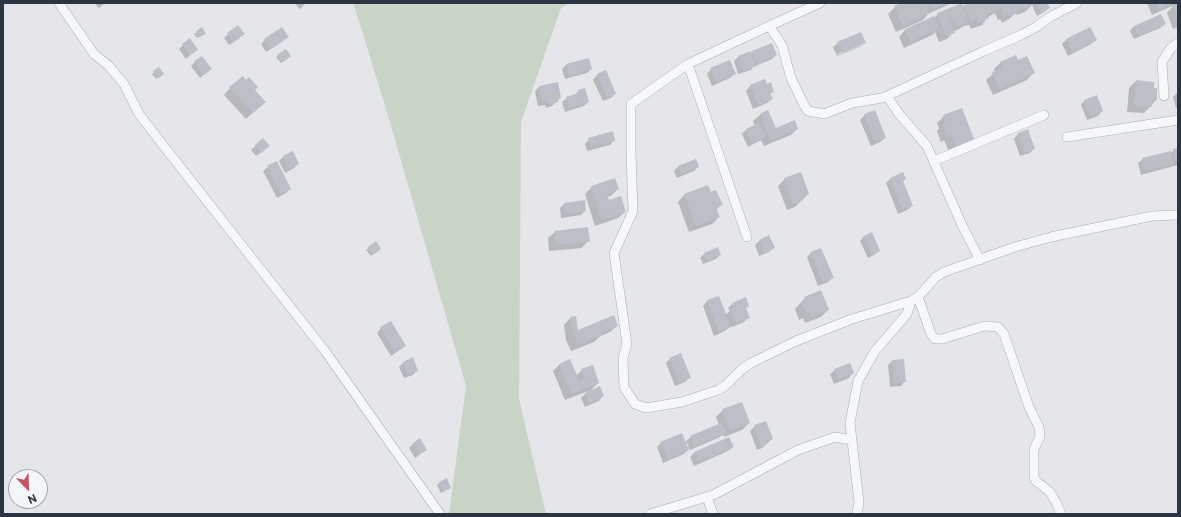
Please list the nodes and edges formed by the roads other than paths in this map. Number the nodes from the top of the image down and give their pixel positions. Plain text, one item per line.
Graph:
1 (59, 3) edge
2 (820, 3) edge
3 (1077, 3) edge
4 (770, 26) junction
5 (1178, 43) edge
6 (688, 64) junction
7 (887, 96) junction
8 (1164, 96) dead end
9 (1044, 115) dead end
10 (1178, 120) edge
11 (1067, 137) dead end
12 (934, 160) junction
13 (1178, 215) edge
14 (747, 237) dead end
15 (980, 260) junction
16 (914, 299) junction
17 (852, 440) junction
18 (707, 497) junction
19 (440, 514) edge
20 (650, 514) edge
21 (713, 514) edge
22 (857, 514) edge
23 (1060, 514) edge

1 - 19 street
2 - 4 street
3 - 7 street
4 - 6 street
4 - 7 street
5 - 8 street
6 - 14 street
6 - 16 street
7 - 12 street
9 - 12 street
10 - 11 street
12 - 15 street
13 - 15 street
15 - 16 street
16 - 17 street
16 - 23 street
17 - 18 street
17 - 22 street
18 - 20 street
18 - 21 street

